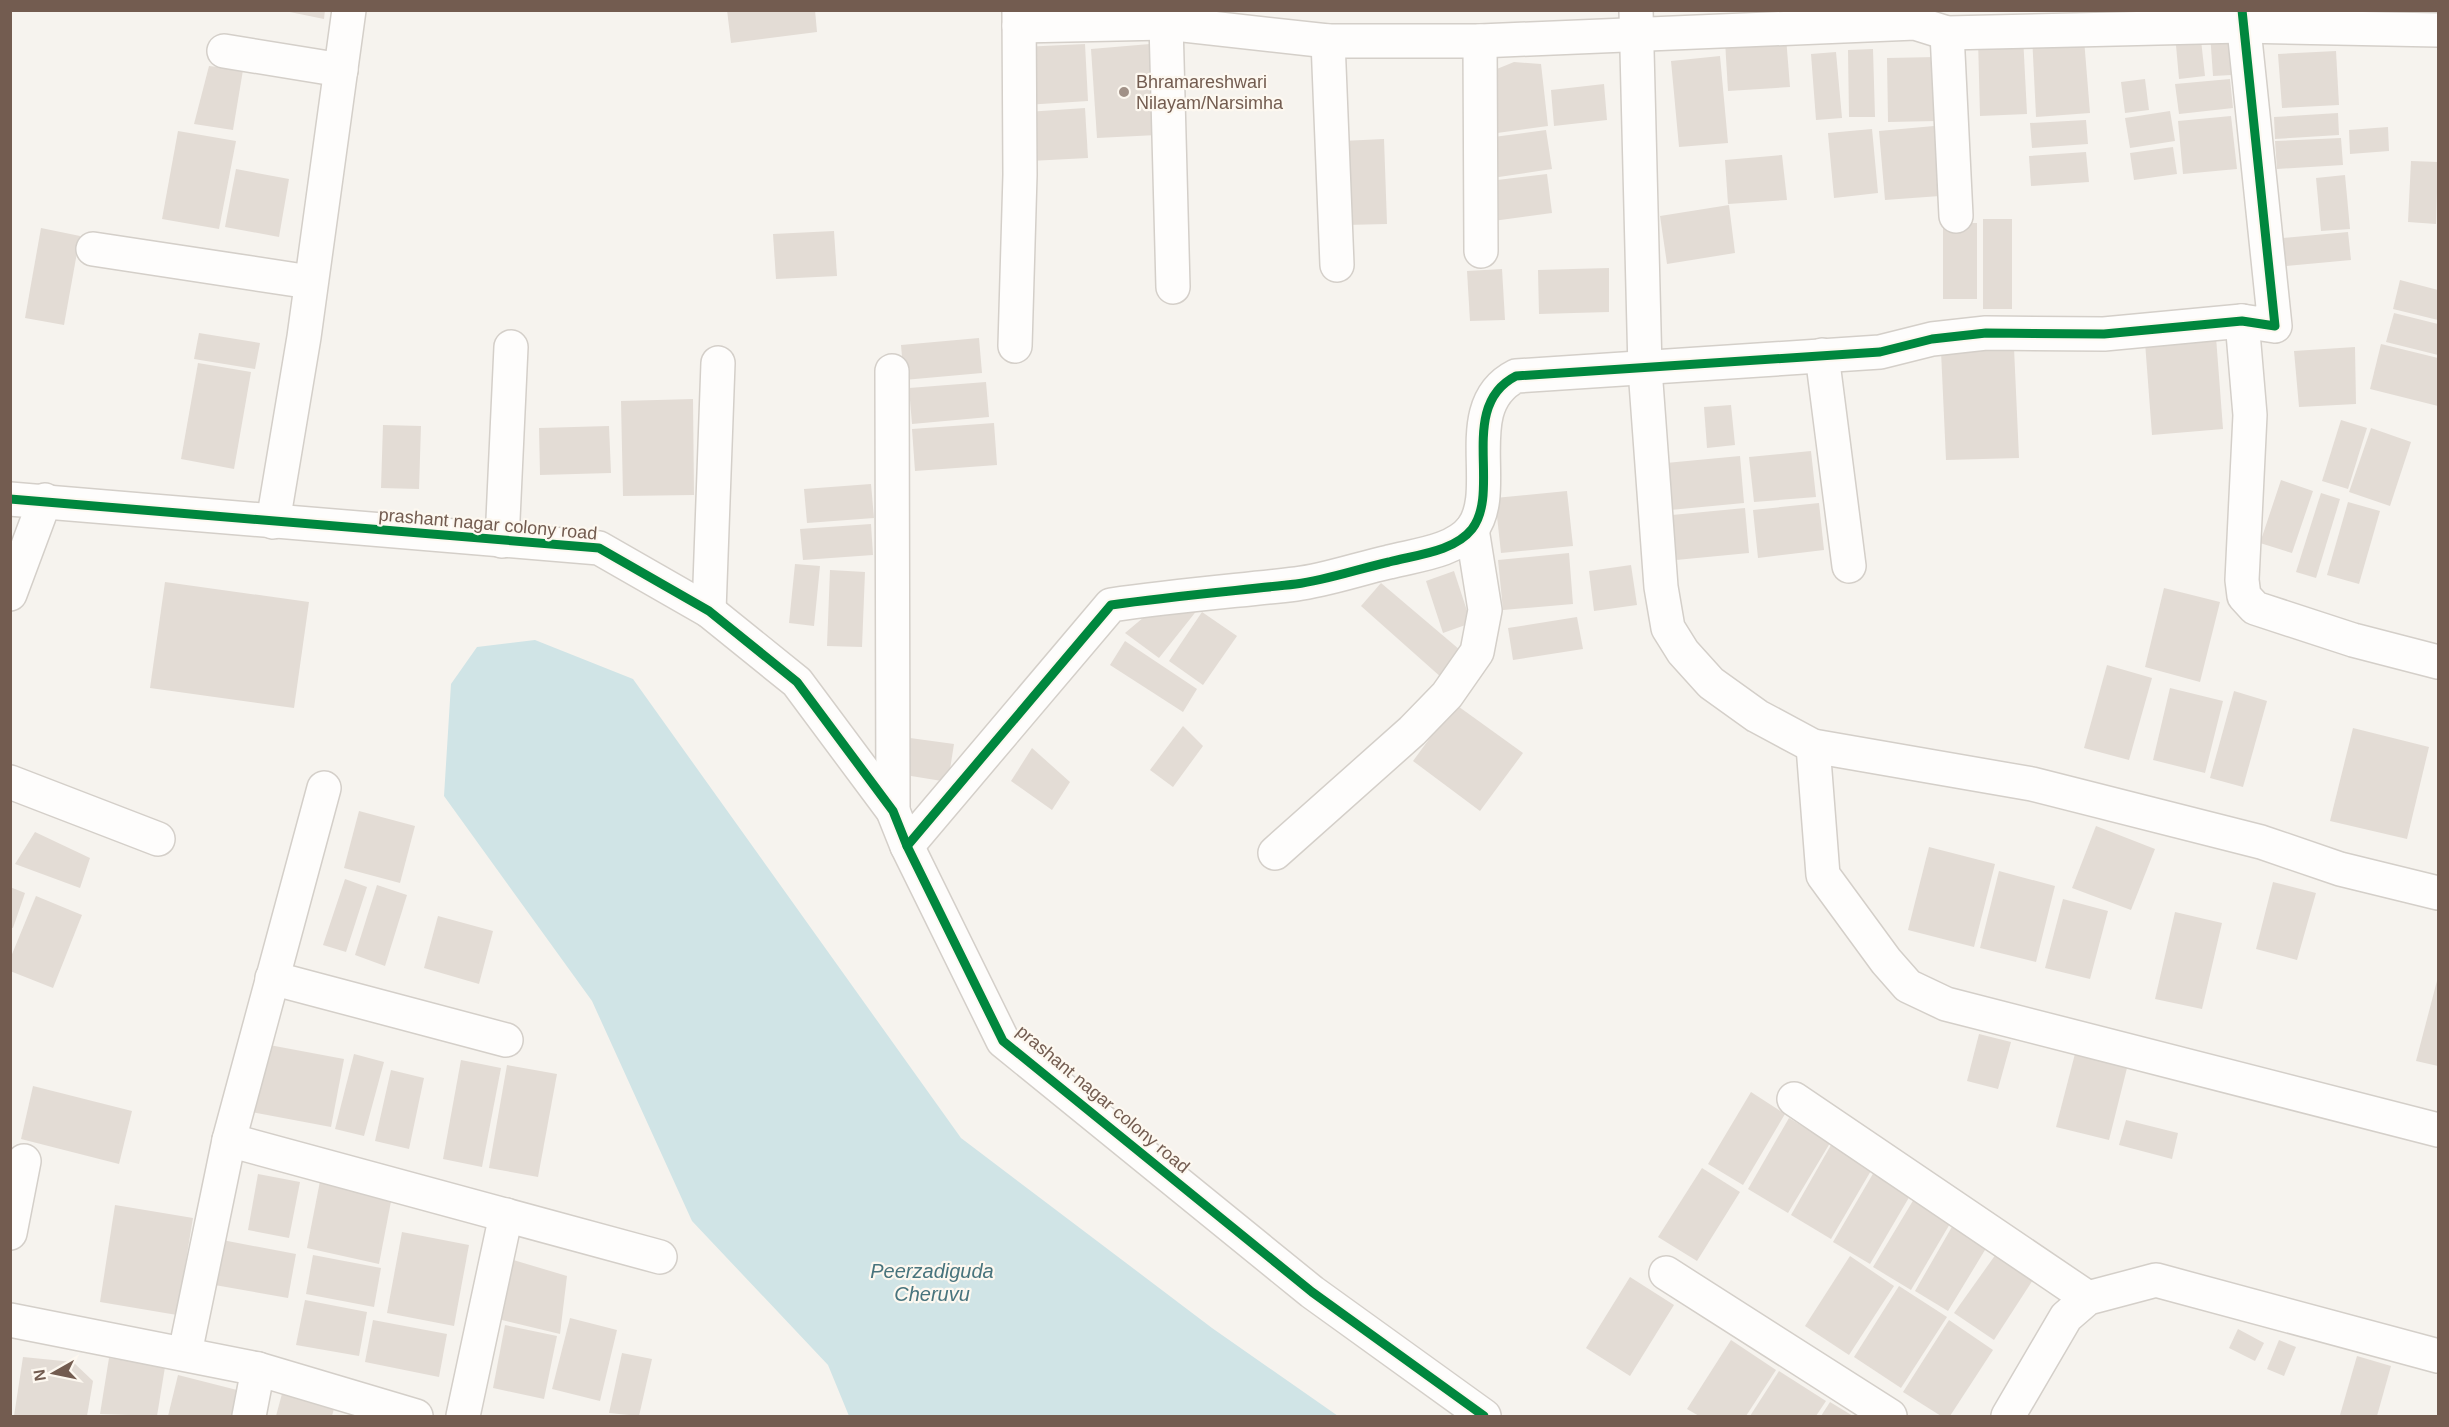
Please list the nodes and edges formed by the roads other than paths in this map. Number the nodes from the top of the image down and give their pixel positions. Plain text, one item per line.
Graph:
1 (349, 10) edge
2 (1019, 18) edge
3 (2242, 18) edge
4 (1637, 22) edge
5 (1166, 23) junction
6 (2439, 30) edge
7 (1947, 33) junction
8 (1480, 40) junction
9 (1328, 41) junction
10 (224, 51) dead end
11 (340, 70) junction
12 (1956, 216) dead end
13 (93, 249) dead end
14 (1481, 251) dead end
15 (1337, 265) dead end
16 (310, 282) junction
17 (1173, 287) dead end
18 (2242, 321) junction
19 (511, 346) dead end
20 (1015, 346) dead end
21 (1822, 355) junction
22 (718, 363) dead end
23 (1644, 369) junction
24 (892, 371) dead end
25 (10, 499) edge
26 (45, 500) junction
27 (273, 522) junction
28 (1472, 529) junction
29 (502, 541) junction
30 (1849, 566) dead end
31 (10, 594) edge
32 (709, 611) junction
33 (2439, 662) edge
34 (1813, 746) junction
35 (10, 782) edge
36 (324, 788) dead end
37 (893, 811) junction
38 (158, 839) dead end
39 (907, 846) junction
40 (1275, 853) dead end
41 (2439, 893) edge
42 (272, 978) junction
43 (506, 1041) dead end
44 (1794, 1099) dead end
45 (2439, 1130) edge
46 (229, 1140) junction
47 (24, 1161) dead end
48 (506, 1215) junction
49 (10, 1233) edge
50 (660, 1257) dead end
51 (1666, 1273) dead end
52 (2088, 1298) junction
53 (10, 1320) edge
54 (185, 1353) junction
55 (2439, 1356) edge
56 (258, 1369) junction
57 (249, 1416) edge
58 (416, 1416) edge
59 (463, 1416) edge
60 (1484, 1416) edge
61 (1890, 1416) edge
62 (2008, 1416) edge

1 - 11 street
2 - 5 street
2 - 20 street
3 - 6 street
3 - 7 street
3 - 18 street
4 - 7 street
4 - 8 street
4 - 23 street
5 - 9 street
5 - 17 street
7 - 12 street
8 - 9 street
8 - 14 street
9 - 15 street
10 - 11 street
11 - 16 street
13 - 16 street
16 - 27 street
18 - 21 street
18 - 33 street
19 - 29 street
21 - 23 street
21 - 30 street
22 - 32 street
23 - 28 street
23 - 34 street
24 - 37 street
25 - 26 street, prashant nagar colony road
26 - 27 street, prashant nagar colony road
26 - 31 street
27 - 29 street, prashant nagar colony road
28 - 39 street
28 - 40 street
29 - 32 street, prashant nagar colony road
32 - 37 street, prashant nagar colony road
34 - 41 street
34 - 45 street
35 - 38 street
36 - 42 street
37 - 39 street, prashant nagar colony road
39 - 60 street, prashant nagar colony road
42 - 43 street
42 - 46 street
44 - 52 street
46 - 48 street
46 - 54 street
47 - 49 street
48 - 50 street
48 - 59 street
51 - 61 street
52 - 55 street
52 - 62 street
53 - 54 street
54 - 56 street
56 - 57 street
56 - 58 street

